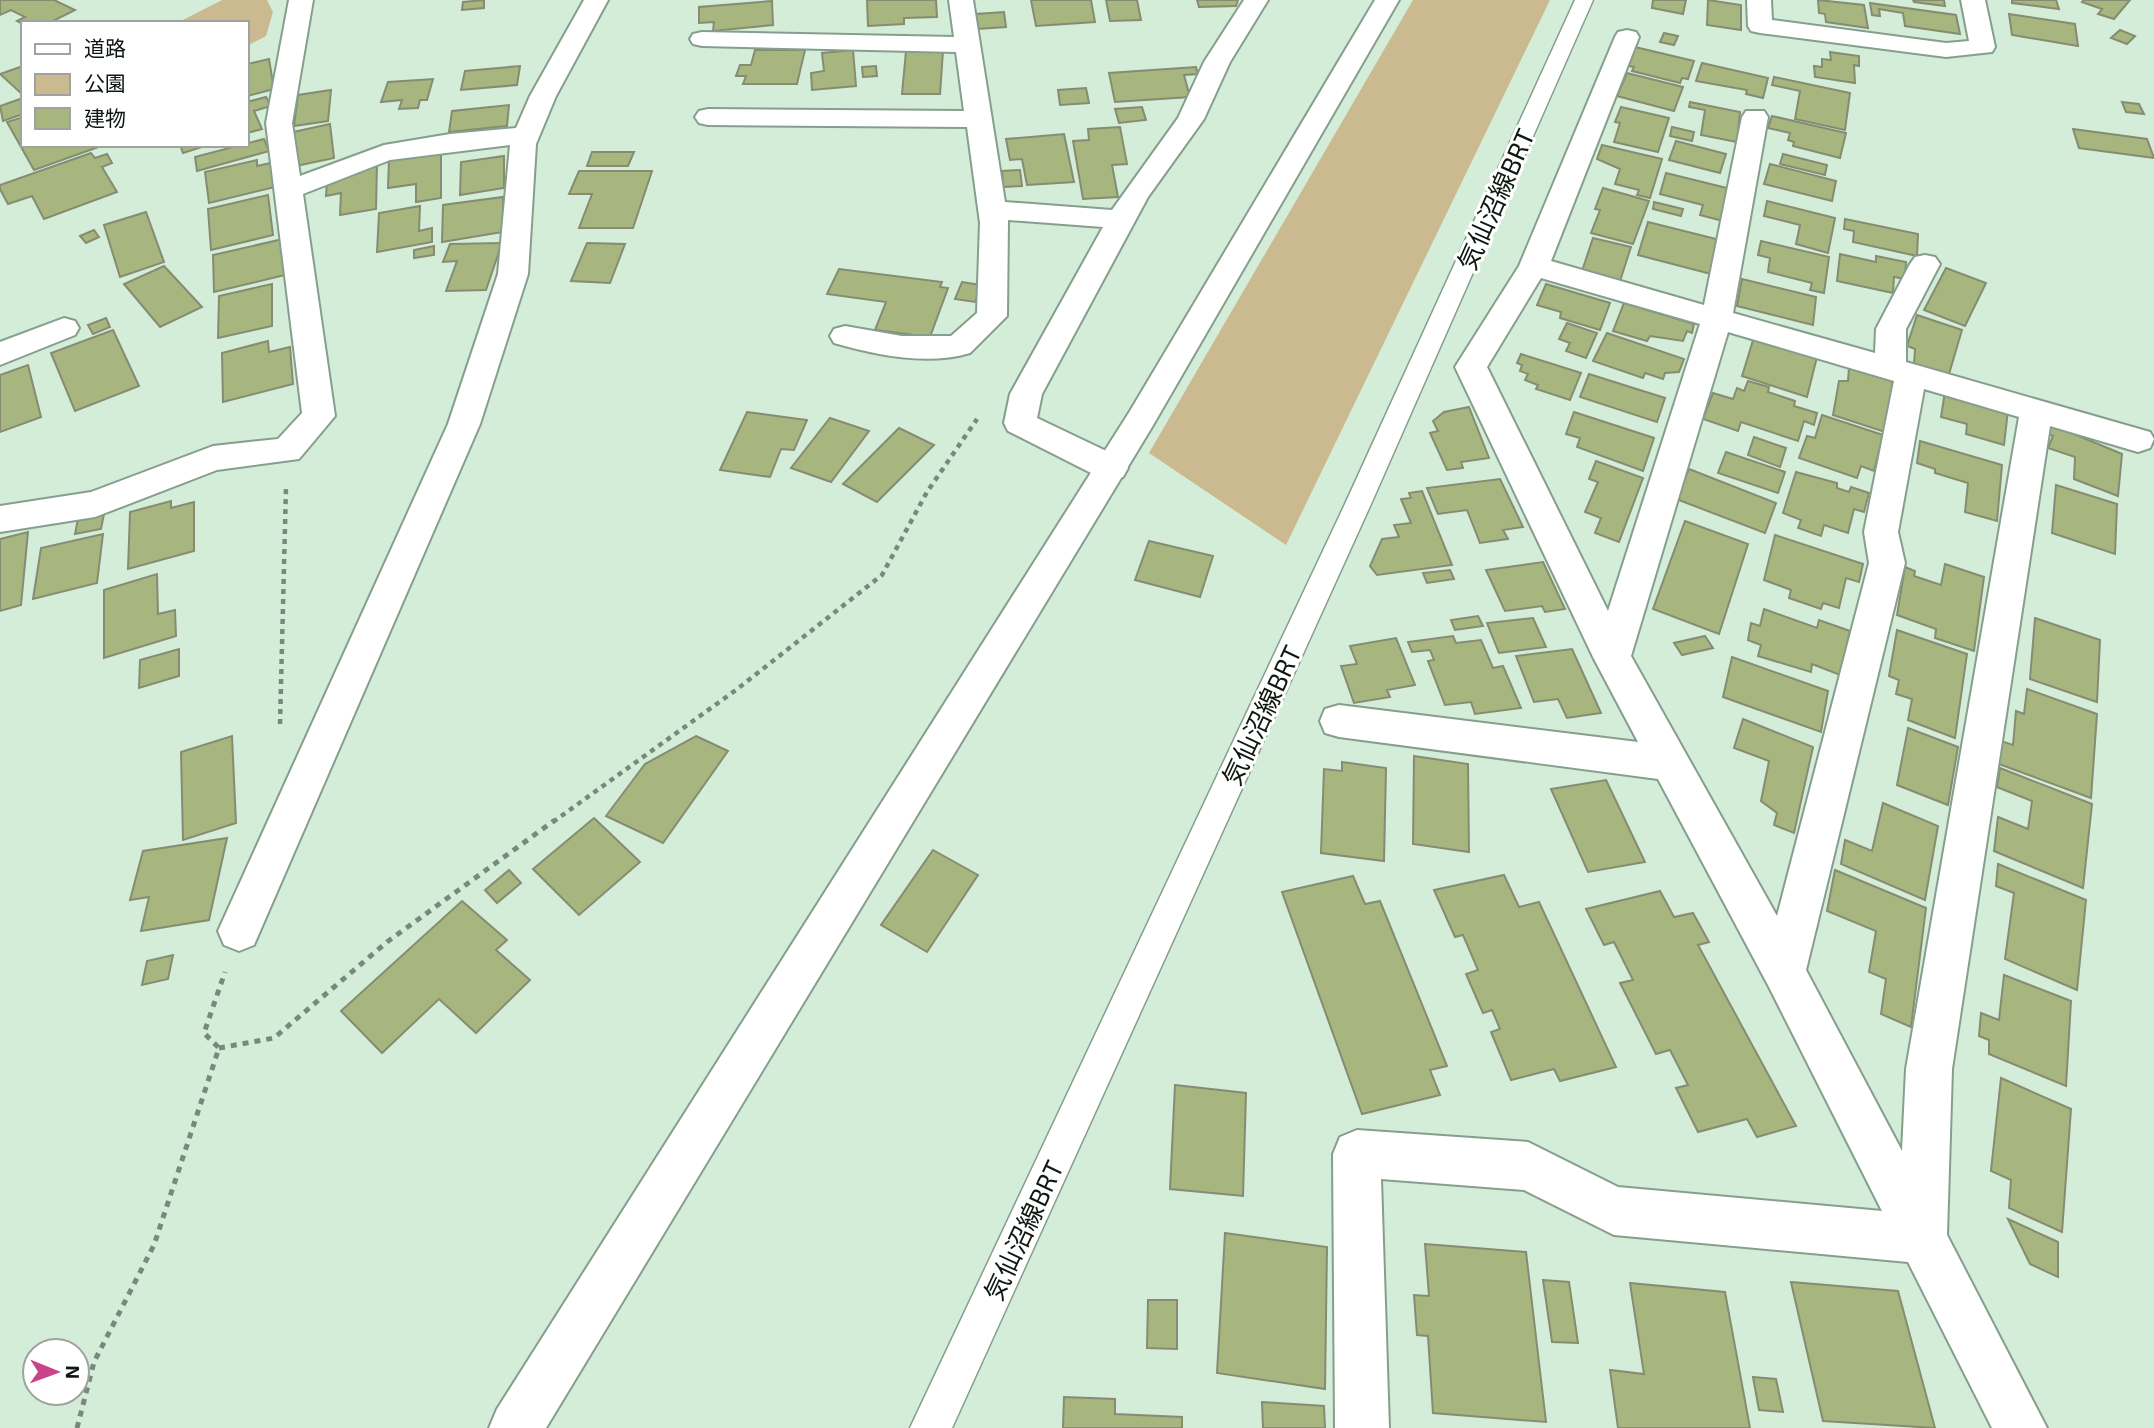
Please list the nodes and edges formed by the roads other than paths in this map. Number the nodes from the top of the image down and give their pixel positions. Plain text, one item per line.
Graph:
1 (301, 0) edge
2 (596, 0) edge
3 (961, 0) edge
4 (1255, 0) edge
5 (1387, 0) edge
6 (1584, 0) edge
7 (1759, 0) edge
8 (1973, 0) edge
9 (1627, 37) dead end
10 (702, 39) dead end
11 (968, 45) junction
12 (708, 117) dead end
13 (1755, 117) dead end
14 (979, 119) junction
15 (527, 135) junction
16 (289, 190) junction
17 (992, 210) junction
18 (1121, 220) junction
19 (1925, 264) dead end
20 (1534, 266) junction
21 (1716, 320) junction
22 (64, 328) dead end
23 (845, 336) dead end
24 (0, 354) edge
25 (1900, 371) junction
26 (2036, 411) junction
27 (2138, 440) dead end
28 (1111, 468) junction
29 (0, 519) edge
30 (1612, 657) junction
31 (1339, 721) dead end
32 (1670, 763) junction
33 (239, 931) road end
34 (1784, 972) junction
35 (1922, 1239) junction
36 (516, 1428) edge
37 (931, 1428) edge
38 (1362, 1428) edge
39 (2020, 1428) edge

1 - 16 street
2 - 15 street
3 - 11 street
4 - 18 street
5 - 28 street
6 - 37 lane, 気仙沼線BRT
7 - 8 street
9 - 20 street
10 - 11 street
11 - 14 street
12 - 14 street
13 - 21 street
14 - 17 street
15 - 16 street
15 - 33 street
16 - 29 street
17 - 18 street
17 - 23 street
18 - 28 street
19 - 25 street
20 - 21 street
20 - 30 street
21 - 25 street
21 - 30 street
22 - 24 street
25 - 26 street
25 - 34 street
26 - 27 street
26 - 35 street
28 - 36 street
30 - 32 street
31 - 32 street
32 - 34 street
34 - 35 street
35 - 38 street
35 - 39 street

